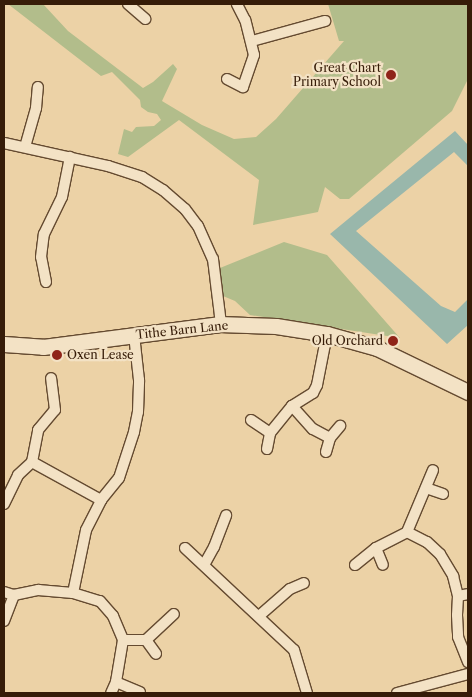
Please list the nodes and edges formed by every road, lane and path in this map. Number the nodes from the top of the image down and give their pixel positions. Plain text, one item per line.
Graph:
1 (237, 4) edge
2 (131, 5) edge
3 (145, 19) dead end
4 (325, 21) dead end
5 (252, 41) junction
6 (227, 79) dead end
7 (38, 87) dead end
8 (4, 143) edge
9 (25, 147) junction
10 (70, 157) junction
11 (46, 282) dead end
12 (220, 324) junction
13 (327, 334) junction
14 (134, 335) junction
15 (4, 344) edge
16 (51, 378) dead end
17 (468, 392) edge
18 (292, 406) junction
19 (251, 420) dead end
20 (340, 426) dead end
21 (270, 433) junction
22 (330, 438) junction
23 (267, 449) dead end
24 (326, 452) dead end
25 (32, 462) junction
26 (433, 470) dead end
27 (426, 488) junction
28 (443, 494) dead end
29 (101, 500) junction
30 (4, 504) edge
31 (226, 515) dead end
32 (407, 532) junction
33 (185, 548) dead end
34 (376, 548) junction
35 (204, 565) junction
36 (355, 565) dead end
37 (383, 565) dead end
38 (304, 583) dead end
39 (4, 592) edge
40 (73, 593) junction
41 (14, 594) junction
42 (463, 595) edge
43 (174, 614) dead end
44 (259, 616) junction
45 (4, 621) edge
46 (123, 640) junction
47 (146, 640) junction
48 (156, 654) dead end
49 (468, 662) edge
50 (468, 674) edge
51 (116, 682) junction
52 (140, 692) edge
53 (111, 693) edge
54 (307, 693) edge
55 (397, 693) edge

1 - 5 street
2 - 3 street
4 - 5 street
5 - 6 street
7 - 9 street
8 - 9 street
9 - 10 street
10 - 11 street
10 - 12 street
12 - 13 street, Tithe Barn Lane
12 - 14 street, Tithe Barn Lane
13 - 17 street, Tithe Barn Lane
13 - 18 street
14 - 15 street, Tithe Barn Lane
14 - 29 street
16 - 25 street
18 - 21 street
18 - 22 street
19 - 21 street
20 - 22 street
21 - 23 street
22 - 24 street
25 - 29 street
25 - 30 street
26 - 27 street
27 - 28 street
27 - 32 street
29 - 40 street
31 - 35 street
32 - 34 street
32 - 42 street
33 - 35 street
34 - 36 street
34 - 37 street
35 - 44 street
38 - 44 street
39 - 41 street
40 - 41 street
40 - 46 street
41 - 45 street
42 - 49 street
43 - 47 street
44 - 54 street
46 - 47 street
46 - 51 street
47 - 48 street
50 - 55 street
51 - 52 street
51 - 53 street

